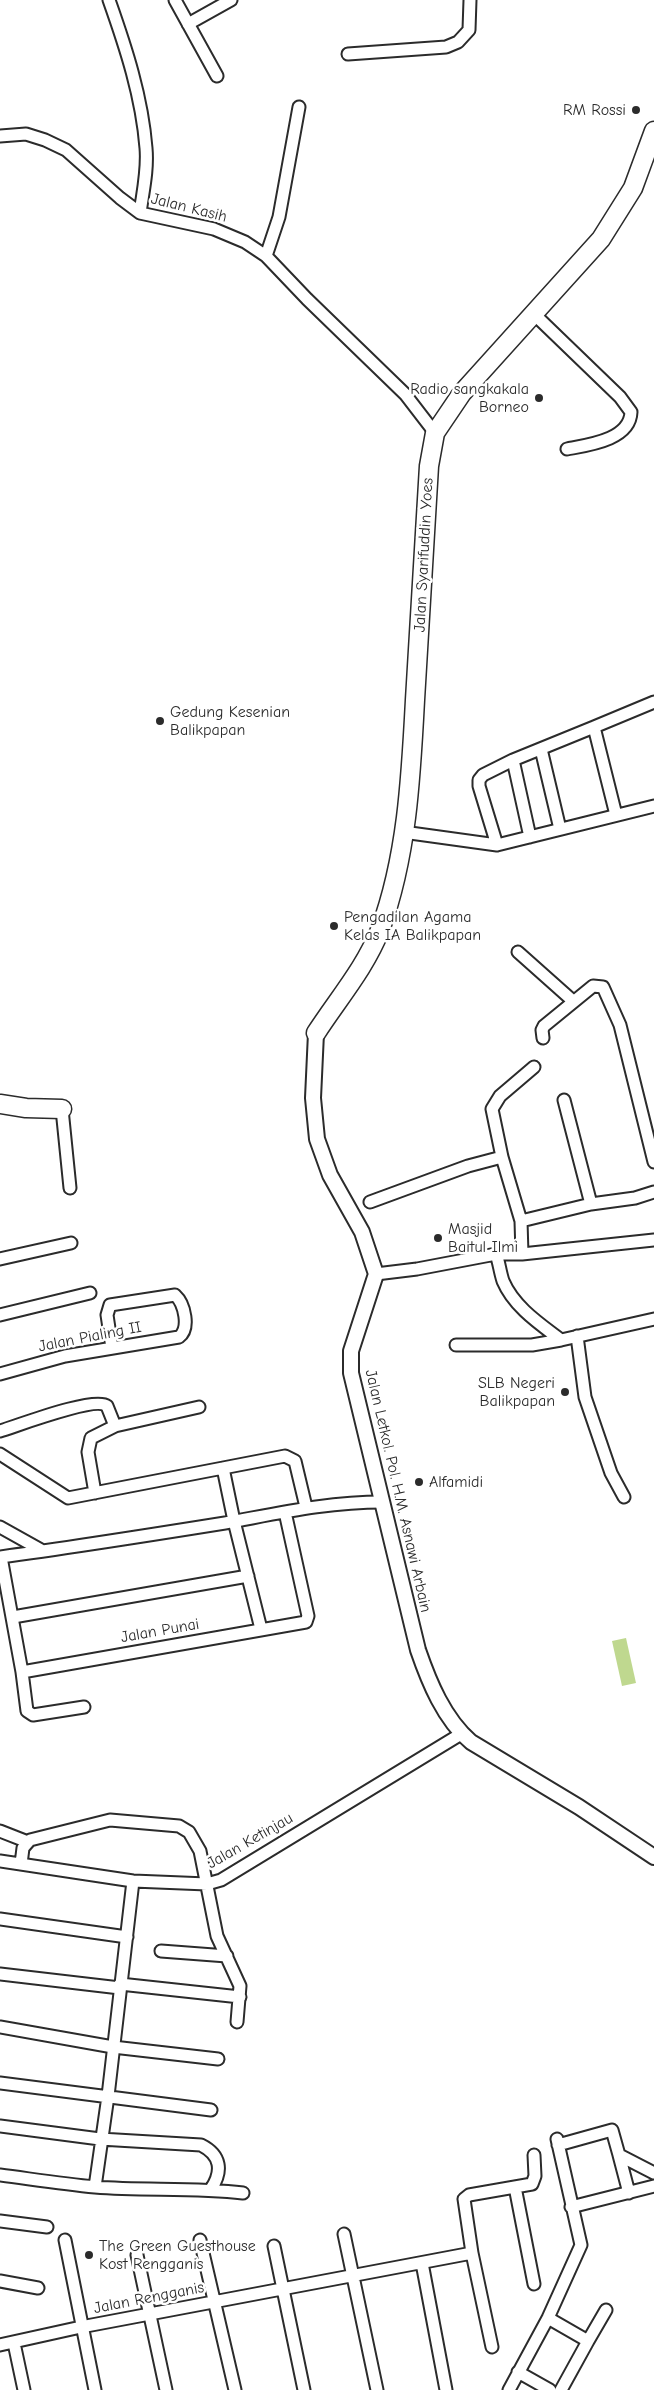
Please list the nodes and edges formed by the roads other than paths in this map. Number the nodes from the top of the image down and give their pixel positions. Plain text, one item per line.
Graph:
1 (109, 0) edge
2 (175, 0) edge
3 (231, 0) edge
4 (470, 0) edge
5 (188, 24) junction
6 (348, 54) dead end
7 (217, 76) dead end
8 (299, 107) dead end
9 (654, 131) edge
10 (0, 136) edge
11 (140, 213) junction
12 (266, 256) junction
13 (534, 314) junction
14 (435, 433) junction
15 (567, 449) dead end
16 (654, 703) edge
17 (594, 727) junction
18 (541, 749) junction
19 (513, 760) junction
20 (654, 806) edge
21 (616, 815) junction
22 (560, 829) junction
23 (404, 832) junction
24 (530, 836) junction
25 (497, 845) junction
26 (518, 952) dead end
27 (573, 1001) junction
28 (316, 1033) joint
29 (543, 1038) dead end
30 (534, 1067) dead end
31 (564, 1100) dead end
32 (0, 1104) edge
33 (62, 1109) joint
34 (502, 1157) junction
35 (654, 1162) edge
36 (70, 1188) dead end
37 (654, 1192) edge
38 (370, 1202) dead end
39 (591, 1204) junction
40 (521, 1220) junction
41 (654, 1240) edge
42 (71, 1243) dead end
43 (496, 1254) junction
44 (522, 1254) junction
45 (0, 1259) edge
46 (376, 1274) junction
47 (90, 1293) dead end
48 (0, 1315) edge
49 (654, 1319) edge
50 (577, 1336) junction
51 (561, 1340) junction
52 (456, 1345) dead end
53 (112, 1348) junction
54 (0, 1374) edge
55 (199, 1407) dead end
56 (115, 1426) junction
57 (0, 1431) edge
58 (0, 1454) edge
59 (223, 1468) junction
60 (95, 1493) junction
61 (624, 1497) dead end
62 (383, 1502) junction
63 (306, 1507) junction
64 (285, 1512) junction
65 (234, 1521) junction
66 (0, 1527) edge
67 (43, 1551) junction
68 (0, 1557) edge
69 (248, 1576) junction
70 (13, 1618) junction
71 (261, 1629) junction
72 (22, 1672) junction
73 (84, 1707) dead end
74 (462, 1734) junction
75 (0, 1831) edge
76 (28, 1842) junction
77 (654, 1857) edge
78 (0, 1861) edge
79 (21, 1864) junction
80 (134, 1881) junction
81 (207, 1884) junction
82 (0, 1920) edge
83 (127, 1936) junction
84 (161, 1951) dead end
85 (227, 1956) junction
86 (0, 1974) edge
87 (120, 1986) junction
88 (240, 1997) junction
89 (237, 2022) dead end
90 (0, 2028) edge
91 (113, 2047) junction
92 (218, 2059) dead end
93 (0, 2083) edge
94 (108, 2096) junction
95 (211, 2110) dead end
96 (0, 2126) edge
97 (100, 2139) junction
98 (534, 2154) dead end
99 (619, 2155) junction
100 (654, 2173) edge
101 (0, 2175) edge
102 (654, 2186) edge
103 (95, 2187) junction
104 (515, 2187) junction
105 (211, 2189) junction
106 (243, 2193) dead end
107 (629, 2193) junction
108 (571, 2207) junction
109 (0, 2221) edge
110 (47, 2227) dead end
111 (344, 2234) dead end
112 (65, 2240) dead end
113 (200, 2240) dead end
114 (274, 2246) dead end
115 (472, 2253) junction
116 (137, 2255) dead end
117 (422, 2263) junction
118 (351, 2274) junction
119 (0, 2281) edge
120 (534, 2284) dead end
121 (38, 2288) dead end
122 (283, 2290) junction
123 (215, 2302) junction
124 (606, 2310) dead end
125 (148, 2316) junction
126 (548, 2318) junction
127 (81, 2327) junction
128 (588, 2341) junction
129 (14, 2343) junction
130 (0, 2345) edge
131 (492, 2346) dead end
132 (518, 2372) junction
133 (24, 2390) edge
134 (95, 2390) edge
135 (166, 2390) edge
136 (235, 2390) edge
137 (304, 2390) edge
138 (378, 2390) edge
139 (446, 2390) edge
140 (509, 2390) edge
141 (550, 2390) edge
142 (561, 2390) edge

1 - 11 street
2 - 5 street
3 - 5 street
4 - 6 street
5 - 7 street
8 - 12 street
9 - 13 highway, Jalan Syarifuddin Yoes
10 - 11 street, Jalan Kasih
11 - 12 street, Jalan Kasih
12 - 14 street, Jalan Kasih
13 - 14 highway, Jalan Syarifuddin Yoes
13 - 15 street
14 - 23 highway, Jalan Syarifuddin Yoes
16 - 17 street
17 - 18 street
17 - 21 street
18 - 19 street
18 - 22 street
19 - 24 street
19 - 25 street
20 - 21 street
21 - 22 street
22 - 24 street
23 - 25 street
23 - 28 highway, Jalan Syarifuddin Yoes
24 - 25 street
26 - 27 street
27 - 29 street
27 - 35 street
28 - 46 street
30 - 34 street
31 - 39 street
32 - 33 highway
33 - 36 street
34 - 38 street
34 - 40 street
37 - 39 street
39 - 40 street
40 - 44 street
41 - 44 street
42 - 45 street
43 - 44 street
43 - 46 street
43 - 51 street
46 - 62 street, Jalan Letkol. Pol. H.M. Asnawi Arbain
47 - 48 street
49 - 50 street
50 - 51 street
50 - 61 street
51 - 52 street
53 - 53 street, Jalan Pialing II
53 - 54 street, Jalan Pialing II
55 - 56 street
56 - 57 street
56 - 60 street
58 - 60 street
59 - 60 street
59 - 63 street
59 - 65 street
62 - 63 street
62 - 74 street, Jalan Letkol. Pol. H.M. Asnawi Arbain
63 - 64 street
64 - 65 street
64 - 71 street, Jalan Punai
65 - 67 street
65 - 69 street
66 - 67 street
67 - 68 street
68 - 70 street
69 - 70 street
69 - 71 street
70 - 72 street
71 - 72 street, Jalan Punai
72 - 73 street
74 - 77 street, Jalan Letkol. Pol. H.M. Asnawi Arbain
74 - 81 street, Jalan Ketinjau
75 - 76 street
76 - 79 street
76 - 81 street
78 - 79 street, Jalan Ketinjau
79 - 80 street, Jalan Ketinjau
80 - 81 street, Jalan Ketinjau
80 - 83 street
81 - 85 street
82 - 83 street
83 - 87 street
84 - 85 street
85 - 88 street
86 - 87 street
87 - 88 street
87 - 91 street
88 - 89 street
90 - 91 street
91 - 92 street
91 - 94 street
93 - 94 street
94 - 95 street
94 - 97 street
96 - 97 street
97 - 103 street
97 - 105 street
98 - 104 street
99 - 100 street
99 - 107 street
99 - 108 street
101 - 103 street
102 - 107 street
103 - 105 street
104 - 115 street
104 - 120 street
105 - 106 street
107 - 108 street
108 - 126 street
109 - 110 street
111 - 118 street
112 - 127 street
113 - 123 street
114 - 122 street
115 - 117 street, Jalan Rengganis
115 - 131 street
116 - 125 street
117 - 118 street, Jalan Rengganis
117 - 139 street
118 - 122 street, Jalan Rengganis
118 - 138 street
119 - 121 street
122 - 123 street, Jalan Rengganis
122 - 137 street
123 - 125 street, Jalan Rengganis
123 - 136 street
124 - 128 street
125 - 127 street, Jalan Rengganis
125 - 135 street
126 - 128 street
126 - 132 street
127 - 129 street, Jalan Rengganis
127 - 134 street
128 - 142 street
129 - 130 street, Jalan Rengganis
129 - 133 street
132 - 140 street
132 - 141 street

